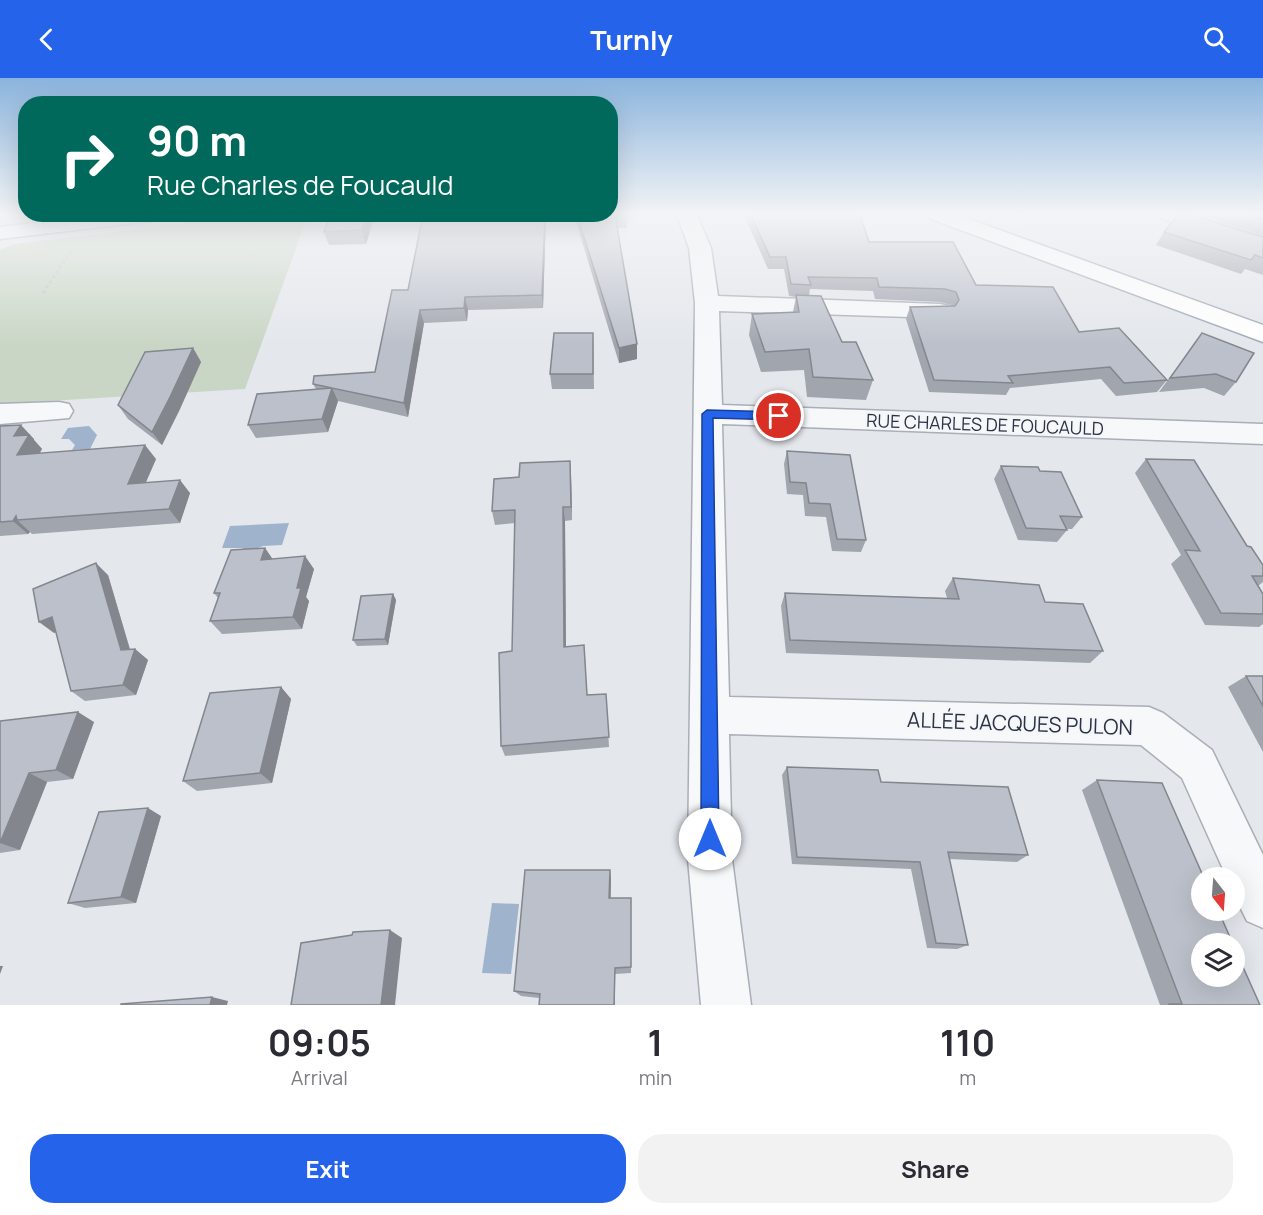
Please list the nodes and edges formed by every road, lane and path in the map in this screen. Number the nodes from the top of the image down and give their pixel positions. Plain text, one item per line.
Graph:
1 (65, 258) edge
2 (701, 258) edge
3 (1056, 258) edge
4 (1094, 258) edge
5 (43, 293) dead end
6 (707, 303) junction
7 (940, 311) edge
8 (1263, 319) edge
9 (1263, 334) edge
10 (59, 411) dead end
11 (0, 414) edge
12 (707, 414) junction
13 (1263, 434) edge
14 (710, 715) junction
15 (1263, 905) edge
16 (726, 1005) edge

1 - 5 path
2 - 6 street
3 - 9 main road
4 - 8 main road
6 - 7 street
6 - 12 street
10 - 11 street
12 - 13 street, RUE CHARLES DE FOUCAULD
12 - 14 street
14 - 15 street, ALLÉE JACQUES PULON
14 - 16 street

